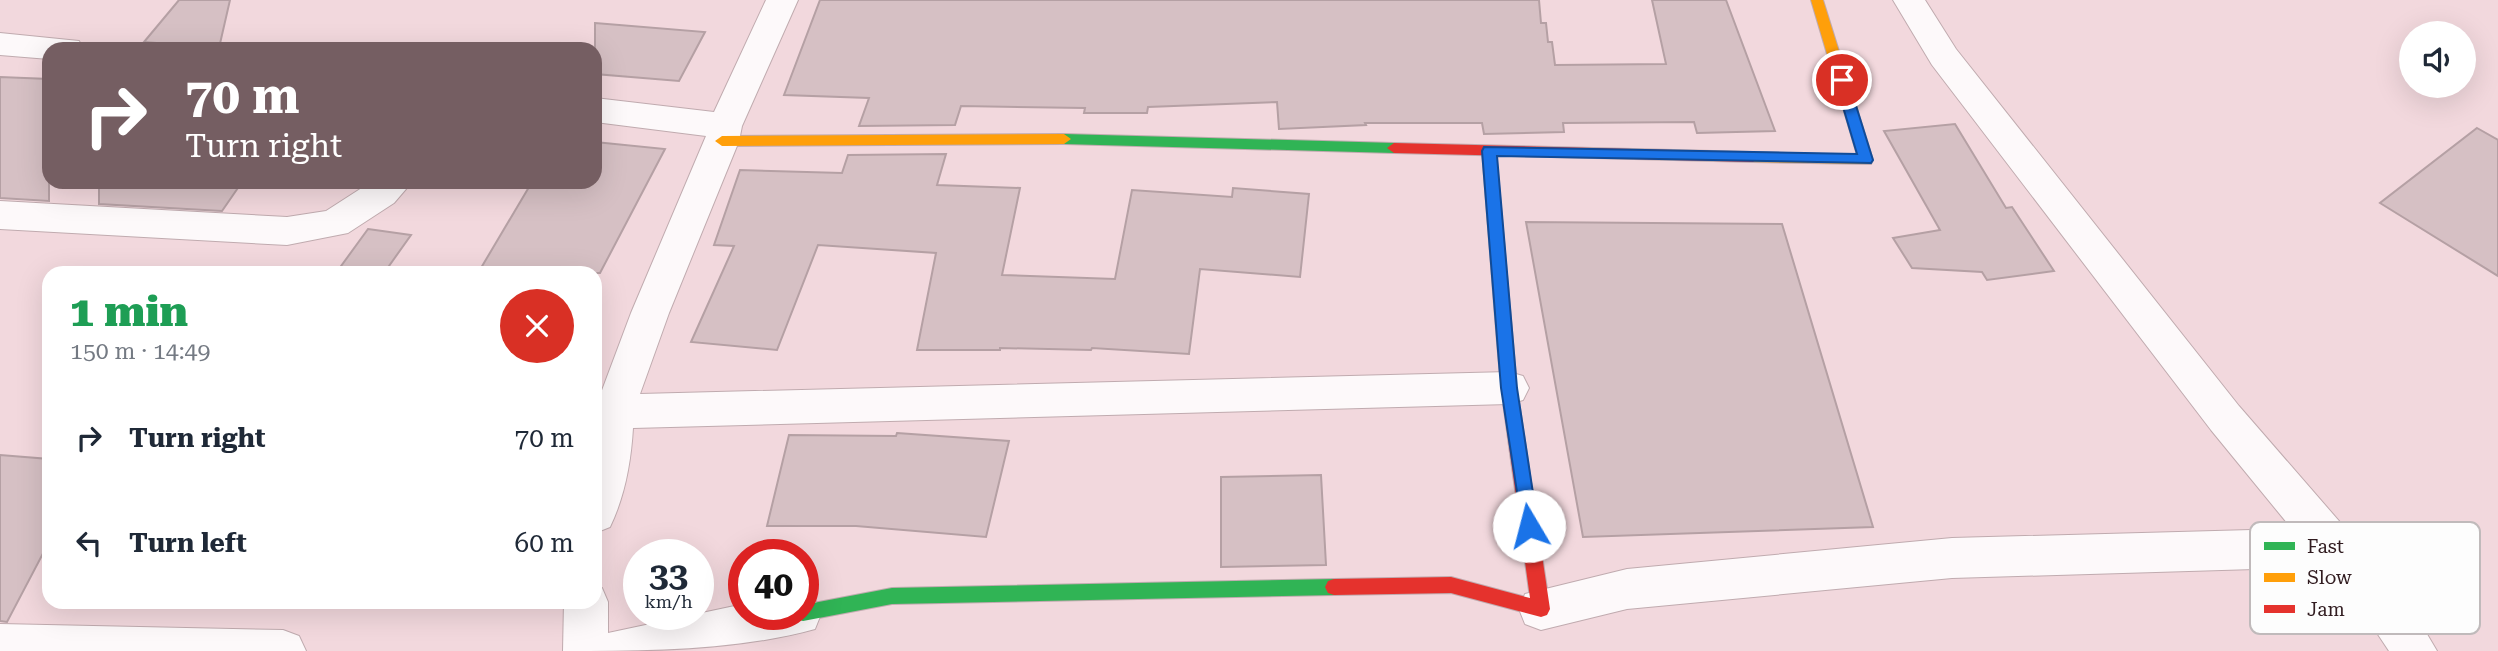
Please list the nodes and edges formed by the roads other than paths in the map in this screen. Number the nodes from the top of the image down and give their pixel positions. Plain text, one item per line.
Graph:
1 (782, 0) edge
2 (1817, 0) edge
3 (1909, 0) edge
4 (0, 44) edge
5 (42, 47) edge
6 (602, 111) edge
7 (723, 134) junction
8 (1489, 151) junction
9 (386, 189) edge
10 (0, 215) edge
11 (1509, 388) junction
12 (614, 412) junction
13 (602, 490) edge
14 (2314, 522) edge
15 (2250, 549) edge
16 (1541, 608) junction
17 (586, 609) edge
18 (819, 610) edge
19 (728, 629) edge
20 (2403, 634) edge
21 (0, 645) edge
22 (283, 651) edge
23 (586, 651) edge
24 (616, 651) edge
25 (2414, 651) edge

1 - 7 street
2 - 8 street
3 - 14 street
4 - 5 street
6 - 7 street
7 - 8 street
7 - 12 street
8 - 11 street
9 - 10 street
11 - 12 street
11 - 16 street
12 - 13 street
15 - 16 street
16 - 18 street
17 - 23 street
19 - 24 street
20 - 25 street
21 - 22 street

